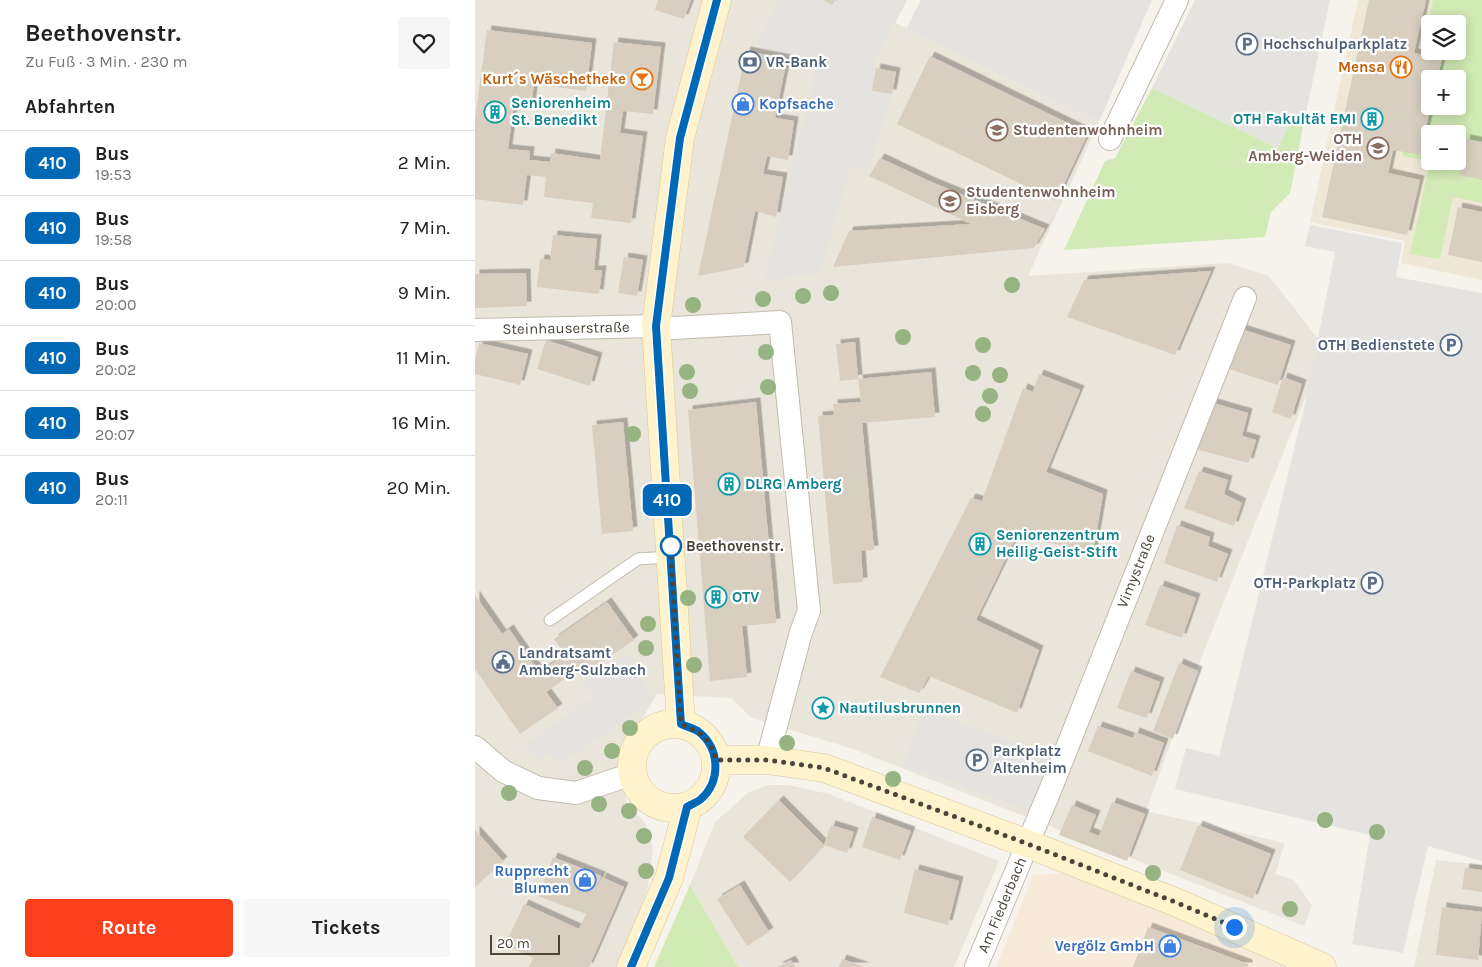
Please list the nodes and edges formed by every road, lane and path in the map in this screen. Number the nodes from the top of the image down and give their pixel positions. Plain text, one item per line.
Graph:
1 (717, 0) edge
2 (1177, 0) edge
3 (1110, 139) dead end
4 (1245, 298) dead end
5 (656, 326) junction
6 (475, 330) edge
7 (671, 557) junction
8 (550, 620) dead end
9 (681, 724) junction
10 (475, 747) edge
11 (716, 760) junction
12 (767, 760) junction
13 (632, 774) junction
14 (687, 807) junction
15 (1028, 844) junction
16 (631, 967) edge
17 (976, 967) edge
18 (1322, 967) edge

1 - 5 street
2 - 3 street
4 - 15 street, Vimystraße
5 - 6 street, Steinhauserstraße
5 - 7 street
5 - 12 street, Steinhauserstraße
7 - 8 lane
7 - 9 street
9 - 11 street
9 - 13 street
10 - 13 street
11 - 12 street
11 - 14 street
12 - 15 street
13 - 14 street
14 - 16 street
15 - 17 street, Am Fiederbach
15 - 18 street

